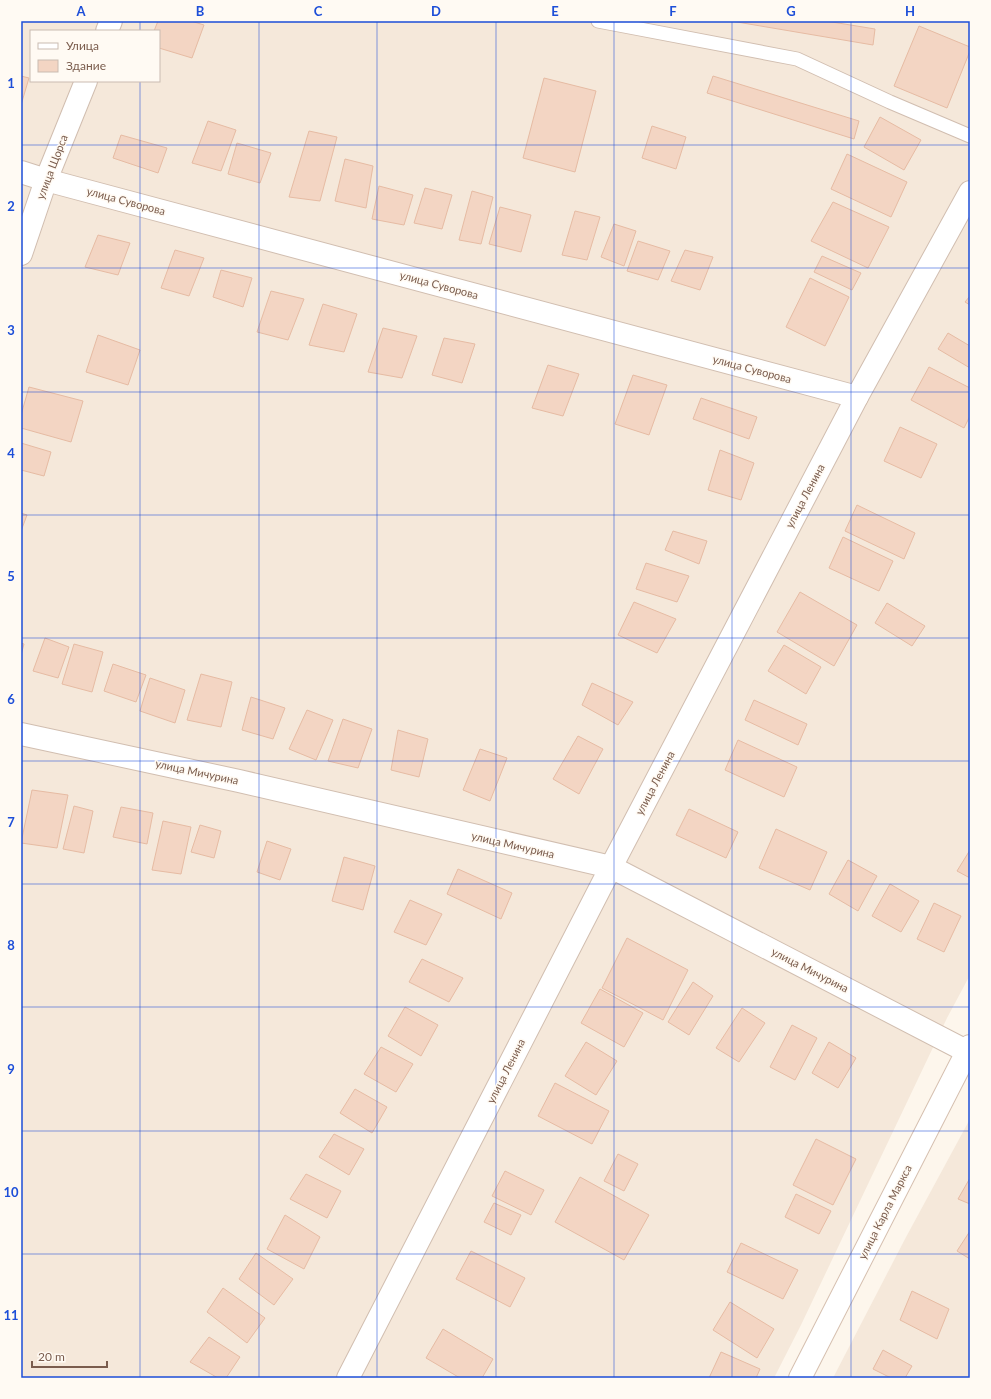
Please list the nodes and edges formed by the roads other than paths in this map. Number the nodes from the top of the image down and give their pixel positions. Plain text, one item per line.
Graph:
1 (598, 21) edge
2 (86, 82) edge
3 (970, 136) edge
4 (21, 172) edge
5 (46, 180) junction
6 (970, 192) edge
7 (21, 254) edge
8 (857, 397) junction
9 (21, 734) edge
10 (611, 868) junction
11 (969, 1050) edge
12 (348, 1378) edge
13 (800, 1378) edge

1 - 3 lane
2 - 5 street, улица Щорса
4 - 5 street, улица Суворова
5 - 7 street, улица Щорса
5 - 8 street, улица Суворова
6 - 8 street, улица Ленина
8 - 10 street, улица Ленина
9 - 10 street, улица Мичурина
10 - 11 street, улица Мичурина
10 - 12 street, улица Ленина
11 - 13 street, улица Карла Маркса

